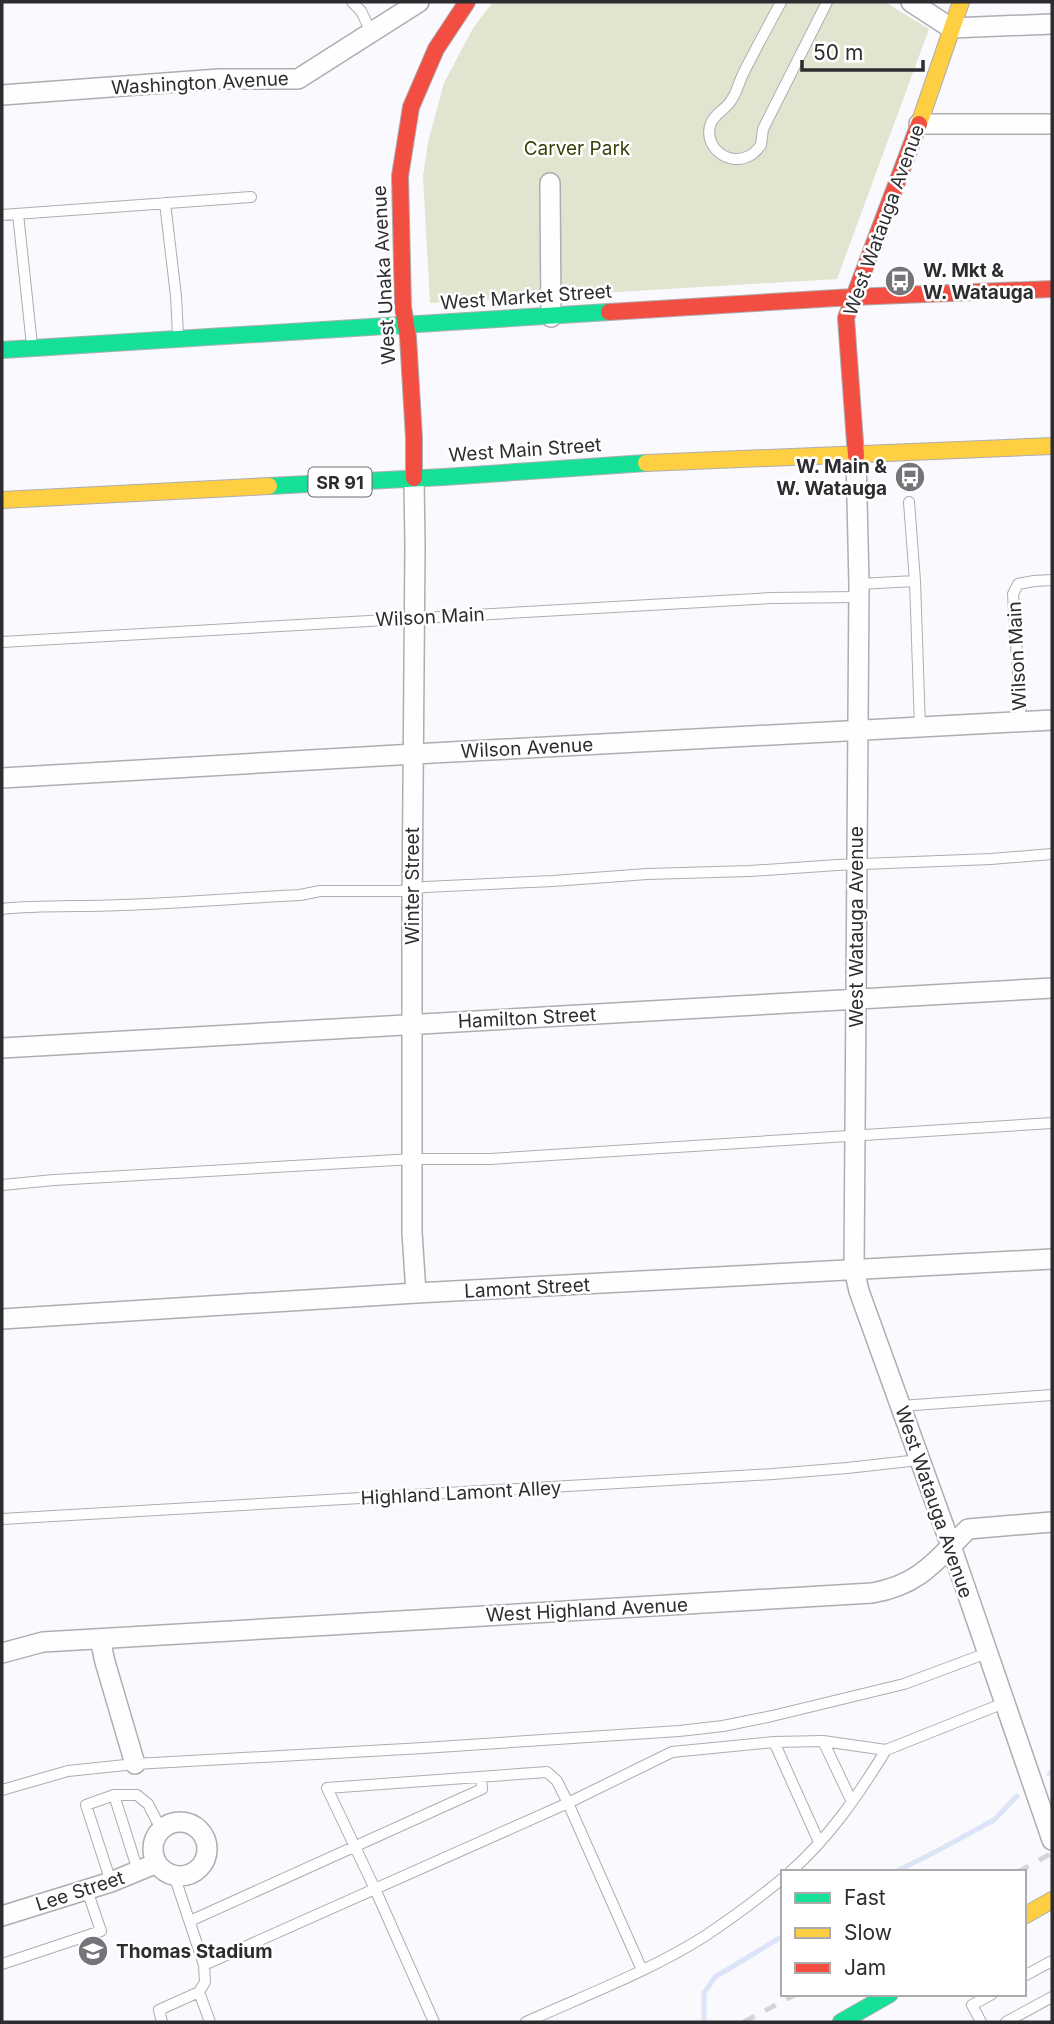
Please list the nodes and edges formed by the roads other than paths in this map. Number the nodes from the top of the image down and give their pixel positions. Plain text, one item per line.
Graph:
1 (352, 2) edge
2 (419, 2) edge
3 (467, 2) edge
4 (780, 2) edge
5 (827, 2) edge
6 (911, 2) edge
7 (961, 2) edge
8 (1052, 24) edge
9 (951, 28) junction
10 (371, 32) junction
11 (2, 95) edge
12 (919, 124) junction
13 (1052, 124) edge
14 (550, 183) dead end
15 (251, 197) dead end
16 (166, 203) junction
17 (18, 214) junction
18 (2, 215) edge
19 (1052, 289) edge
20 (853, 297) junction
21 (551, 317) junction
22 (406, 326) junction
23 (178, 340) junction
24 (32, 348) junction
25 (2, 351) edge
26 (1052, 446) edge
27 (856, 456) junction
28 (414, 478) junction
29 (2, 500) edge
30 (909, 502) dead end
31 (1052, 580) edge
32 (915, 581) junction
33 (859, 590) junction
34 (415, 618) junction
35 (2, 642) edge
36 (1052, 720) edge
37 (1021, 721) junction
38 (920, 727) junction
39 (857, 731) junction
40 (414, 754) junction
41 (2, 778) edge
42 (1052, 854) edge
43 (856, 865) junction
44 (412, 889) junction
45 (2, 909) edge
46 (1052, 988) edge
47 (856, 998) junction
48 (413, 1024) junction
49 (2, 1048) edge
50 (1052, 1123) edge
51 (855, 1135) junction
52 (413, 1159) junction
53 (2, 1185) edge
54 (1052, 1259) edge
55 (854, 1269) junction
56 (416, 1293) junction
57 (2, 1319) edge
58 (1052, 1395) edge
59 (901, 1406) junction
60 (919, 1460) junction
61 (2, 1519) edge
62 (1052, 1522) edge
63 (951, 1546) junction
64 (100, 1639) junction
65 (2, 1653) edge
66 (987, 1653) junction
67 (1004, 1703) junction
68 (823, 1741) junction
69 (775, 1742) junction
70 (886, 1750) junction
71 (135, 1764) junction
72 (481, 1777) junction
73 (2, 1790) edge
74 (114, 1795) junction
75 (852, 1802) junction
76 (568, 1803) junction
77 (161, 1829) junction
78 (1052, 1840) edge
79 (819, 1842) junction
80 (355, 1847) junction
81 (157, 1863) junction
82 (792, 1870) edge
83 (138, 1871) junction
84 (174, 1875) junction
85 (781, 1880) edge
86 (111, 1882) junction
87 (376, 1889) junction
88 (87, 1890) junction
89 (1052, 1900) edge
90 (1026, 1915) edge
91 (2, 1916) edge
92 (190, 1921) junction
93 (1052, 1961) edge
94 (2, 1964) edge
95 (204, 1965) junction
96 (642, 1970) junction
97 (1026, 1975) edge
98 (199, 1992) junction
99 (886, 1996) edge
100 (988, 1996) edge
101 (1052, 1997) edge
102 (162, 2022) edge
103 (210, 2022) edge
104 (434, 2022) edge
105 (526, 2022) edge
106 (841, 2022) edge
107 (981, 2022) edge
108 (1006, 2022) edge

1 - 10 lane
2 - 10 street, Washington Avenue
3 - 22 main road, West Unaka Avenue
4 - 5 lane
6 - 9 street
7 - 9 main road, West Watauga Avenue
8 - 9 street
9 - 12 main road, West Watauga Avenue
10 - 11 street, Washington Avenue
12 - 13 street
12 - 20 main road, West Watauga Avenue
14 - 21 street
15 - 16 lane
16 - 17 lane
16 - 23 lane
17 - 18 lane
17 - 24 lane
19 - 20 main road, West Market Street
20 - 21 main road, West Market Street
20 - 27 main road, West Watauga Avenue
21 - 22 main road, West Market Street
22 - 23 main road, West Market Street
22 - 28 main road, West Unaka Avenue
23 - 24 main road, West Market Street
24 - 25 main road, West Market Street
26 - 27 main road, West Main Street / SR 91
27 - 28 main road, West Main Street / SR 91
27 - 33 street, West Watauga Avenue
28 - 29 main road, West Main Street / SR 91
28 - 34 street, Winter Street
30 - 32 lane
31 - 37 lane, Wilson Main
32 - 33 lane, Wilson Main
32 - 38 lane
33 - 34 lane, Wilson Main
33 - 39 street, West Watauga Avenue
34 - 35 lane, Wilson Main
34 - 40 street, Winter Street
36 - 37 street, Wilson Avenue
37 - 38 street, Wilson Avenue
38 - 39 street, Wilson Avenue
39 - 40 street, Wilson Avenue
39 - 43 street, West Watauga Avenue
40 - 41 street, Wilson Avenue
40 - 44 street, Winter Street
42 - 43 lane
43 - 44 lane
43 - 47 street, West Watauga Avenue
44 - 45 lane
44 - 48 street, Winter Street
46 - 47 street, Hamilton Street
47 - 48 street, Hamilton Street
47 - 51 street, West Watauga Avenue
48 - 49 street, Hamilton Street
48 - 52 street, Winter Street
50 - 51 lane
51 - 52 lane
51 - 55 street, West Watauga Avenue
52 - 53 lane
52 - 56 street, Winter Street
54 - 55 street, Lamont Street
55 - 56 street, Lamont Street
55 - 59 street, West Watauga Avenue
56 - 57 street, Lamont Street
58 - 59 lane
59 - 60 street, West Watauga Avenue
60 - 61 lane, Highland Lamont Alley
60 - 63 street, West Watauga Avenue
62 - 63 street, West Highland Avenue
63 - 64 street, West Highland Avenue
63 - 66 street, West Watauga Avenue
64 - 65 street, West Highland Avenue
64 - 71 street
66 - 67 street, West Watauga Avenue
66 - 71 lane
67 - 70 lane
67 - 78 street, West Watauga Avenue
68 - 69 lane
68 - 70 lane
68 - 75 lane
69 - 76 lane
69 - 79 lane
70 - 75 lane
71 - 73 lane
72 - 76 lane
72 - 80 lane
72 - 80 lane
74 - 77 lane
74 - 83 lane
74 - 86 lane
75 - 79 lane
76 - 87 lane
76 - 96 lane
77 - 81 street
77 - 84 street
79 - 82 lane
80 - 87 lane
80 - 92 lane
81 - 83 street, Lee Street
81 - 84 street
83 - 86 street, Lee Street
84 - 92 lane
85 - 96 lane
86 - 88 street, Lee Street
87 - 95 lane
87 - 104 lane
88 - 91 street, Lee Street
88 - 94 lane
89 - 90 main road
92 - 95 lane
93 - 97 lane
95 - 98 lane
96 - 105 lane
98 - 102 lane
98 - 103 lane
99 - 106 main road
100 - 107 lane
101 - 108 lane

